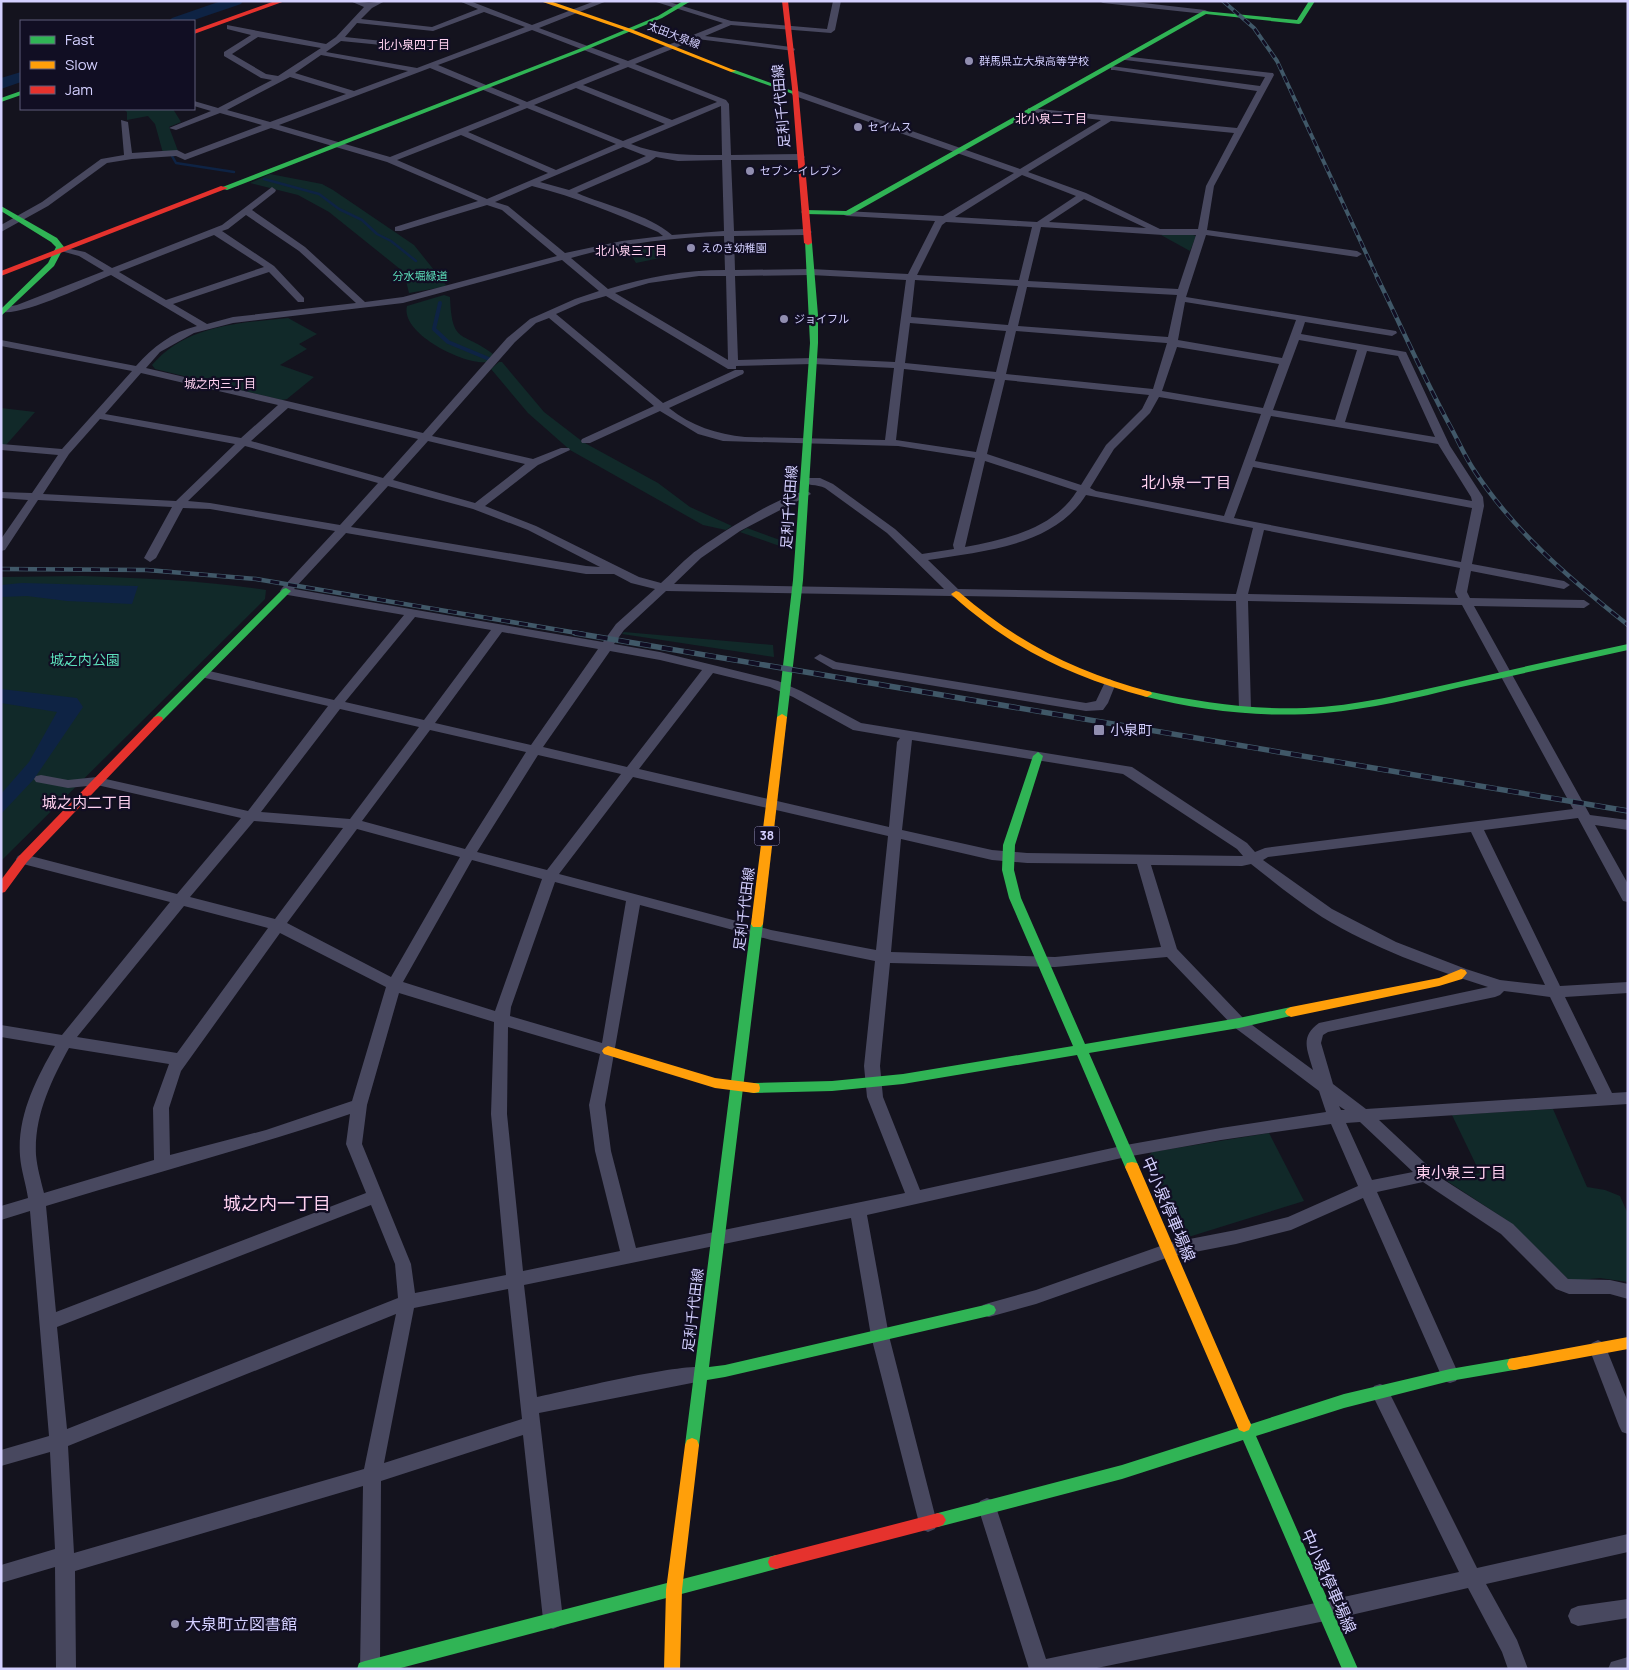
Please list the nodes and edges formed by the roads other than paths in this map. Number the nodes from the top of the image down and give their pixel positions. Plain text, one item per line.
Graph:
1 (268, 1) edge
2 (282, 1) edge
3 (354, 1) edge
4 (380, 1) edge
5 (463, 1) edge
6 (543, 1) edge
7 (603, 1) edge
8 (657, 1) edge
9 (688, 1) edge
10 (785, 1) edge
11 (837, 1) edge
12 (1103, 1) edge
13 (1312, 1) edge
14 (369, 6) junction
15 (677, 8) junction
16 (485, 9) junction
17 (576, 12) junction
18 (1205, 12) junction
19 (356, 20) junction
20 (730, 23) junction
21 (195, 27) edge
22 (230, 27) dead end
23 (533, 28) junction
24 (788, 28) junction
25 (433, 29) junction
26 (629, 30) junction
27 (195, 32) edge
28 (257, 34) junction
29 (696, 37) junction
30 (339, 39) junction
31 (330, 47) junction
32 (429, 48) junction
33 (586, 48) junction
34 (673, 48) junction
35 (791, 49) junction
36 (320, 53) junction
37 (1125, 58) junction
38 (451, 59) junction
39 (629, 65) junction
40 (432, 66) junction
41 (1114, 68) dead end
42 (419, 71) junction
43 (289, 74) junction
44 (279, 79) junction
45 (578, 86) junction
46 (20, 87) edge
47 (484, 87) junction
48 (1262, 89) junction
49 (20, 93) edge
50 (796, 93) junction
51 (1, 94) edge
52 (355, 94) junction
53 (1, 100) edge
54 (723, 102) junction
55 (195, 103) edge
56 (528, 105) junction
57 (220, 110) junction
58 (1031, 110) junction
59 (1109, 118) junction
60 (124, 122) dead end
61 (671, 123) junction
62 (272, 125) junction
63 (173, 128) dead end
64 (1239, 131) junction
65 (462, 132) junction
66 (336, 144) junction
67 (620, 145) junction
68 (961, 150) junction
69 (653, 155) junction
70 (128, 156) junction
71 (728, 157) junction
72 (801, 157) junction
73 (390, 160) junction
74 (556, 172) junction
75 (1020, 172) junction
76 (532, 183) junction
77 (272, 190) dead end
78 (570, 193) junction
79 (1083, 195) junction
80 (489, 202) junction
81 (1, 208) edge
82 (247, 211) junction
83 (805, 212) junction
84 (847, 213) junction
85 (19, 219) junction
86 (940, 220) junction
87 (1037, 226) junction
88 (1, 229) edge
89 (398, 229) dead end
90 (214, 231) junction
91 (807, 232) junction
92 (1163, 232) junction
93 (1202, 232) junction
94 (730, 233) junction
95 (669, 237) junction
96 (61, 251) junction
97 (1357, 254) dead end
98 (564, 257) junction
99 (271, 268) junction
100 (112, 271) junction
101 (731, 271) junction
102 (811, 272) junction
103 (1, 274) edge
104 (910, 277) junction
105 (1022, 284) junction
106 (606, 292) junction
107 (1182, 296) junction
108 (301, 300) dead end
109 (166, 303) junction
110 (361, 305) junction
111 (3, 312) edge
112 (548, 313) junction
113 (1301, 319) junction
114 (905, 320) junction
115 (204, 326) junction
116 (1012, 328) junction
117 (1392, 333) dead end
118 (1295, 336) junction
119 (1173, 342) junction
120 (1, 343) edge
121 (1363, 348) junction
122 (813, 361) junction
123 (728, 362) junction
124 (1285, 362) junction
125 (899, 365) junction
126 (138, 369) junction
127 (1001, 377) junction
128 (1156, 393) junction
129 (286, 404) junction
130 (661, 406) junction
131 (1267, 412) junction
132 (98, 416) junction
133 (1339, 424) junction
134 (426, 437) junction
135 (586, 441) dead end
136 (808, 441) junction
137 (1442, 441) junction
138 (243, 442) junction
139 (890, 442) junction
140 (1, 447) edge
141 (565, 450) dead end
142 (65, 452) junction
143 (981, 456) junction
144 (534, 463) junction
145 (1248, 463) junction
146 (806, 480) junction
147 (386, 482) junction
148 (1085, 490) junction
149 (805, 494) junction
150 (1, 495) edge
151 (34, 497) junction
152 (179, 504) junction
153 (1478, 506) junction
154 (476, 507) junction
155 (1228, 520) junction
156 (1259, 526) junction
157 (343, 530) junction
158 (1, 548) edge
159 (961, 551) junction
160 (150, 558) dead end
161 (921, 558) junction
162 (1466, 566) junction
163 (613, 571) junction
164 (1564, 585) dead end
165 (662, 587) junction
166 (797, 590) junction
167 (286, 592) junction
168 (956, 594) junction
169 (1242, 598) junction
170 (1466, 602) junction
171 (1584, 604) dead end
172 (412, 613) junction
173 (500, 628) junction
174 (606, 647) junction
175 (1628, 647) edge
176 (820, 658) dead end
177 (710, 668) junction
178 (205, 674) junction
179 (1505, 674) junction
180 (1110, 683) junction
181 (786, 689) junction
182 (337, 704) junction
183 (1245, 709) junction
184 (427, 725) junction
185 (907, 736) junction
186 (535, 749) junction
187 (1038, 756) junction
188 (629, 770) junction
189 (41, 779) dead end
190 (97, 781) junction
191 (771, 803) junction
192 (251, 816) junction
193 (1584, 816) junction
194 (355, 824) junction
195 (1628, 824) edge
196 (1475, 825) junction
197 (895, 832) junction
198 (468, 855) junction
199 (1008, 857) junction
200 (23, 859) junction
201 (1253, 859) junction
202 (1143, 860) junction
203 (550, 876) junction
204 (1, 889) edge
205 (1628, 897) edge
206 (180, 899) junction
207 (634, 899) junction
208 (278, 926) junction
209 (756, 931) junction
210 (1170, 951) junction
211 (882, 956) junction
212 (1043, 961) junction
213 (1460, 973) junction
214 (394, 985) junction
215 (1500, 985) junction
216 (1628, 987) edge
217 (1396, 991) junction
218 (1557, 992) junction
219 (1410, 1009) junction
220 (501, 1018) junction
221 (1239, 1023) junction
222 (1, 1031) edge
223 (65, 1042) junction
224 (1081, 1050) junction
225 (608, 1052) junction
226 (181, 1060) junction
227 (872, 1082) junction
228 (737, 1087) junction
229 (1327, 1088) junction
230 (1628, 1098) edge
231 (1607, 1099) junction
232 (359, 1105) junction
233 (1363, 1115) junction
234 (1336, 1117) junction
235 (1126, 1151) junction
236 (162, 1164) junction
237 (1425, 1174) junction
238 (1367, 1188) junction
239 (376, 1196) junction
240 (914, 1196) junction
241 (37, 1201) junction
242 (858, 1210) junction
243 (1, 1213) edge
244 (717, 1238) junction
245 (1169, 1250) junction
246 (630, 1256) junction
247 (515, 1279) junction
248 (1628, 1292) edge
249 (407, 1302) junction
250 (989, 1310) joint
251 (47, 1323) junction
252 (880, 1336) junction
253 (1628, 1343) edge
254 (1598, 1348) junction
255 (701, 1374) junction
256 (1450, 1375) junction
257 (1380, 1392) junction
258 (531, 1416) junction
259 (1628, 1426) edge
260 (1246, 1433) junction
261 (59, 1441) junction
262 (1, 1458) edge
263 (372, 1474) junction
264 (987, 1507) junction
265 (928, 1523) junction
266 (1628, 1543) edge
267 (64, 1560) junction
268 (1, 1574) edge
269 (1473, 1579) junction
270 (674, 1590) junction
271 (1628, 1608) edge
272 (1324, 1611) junction
273 (1578, 1616) dead end
274 (553, 1618) junction
275 (368, 1668) edge
276 (1628, 1668) edge
277 (66, 1669) edge
278 (672, 1669) edge
279 (1041, 1669) edge
280 (1350, 1669) edge
281 (1518, 1669) edge
282 (1618, 1669) edge

1 - 21 main road
2 - 27 main road
3 - 14 street
4 - 14 street
5 - 16 street
6 - 17 main road, 太田大泉線
7 - 17 street
8 - 15 street
9 - 15 main road
10 - 24 main road, 足利千代田線 / 38
11 - 24 street
12 - 18 street
13 - 18 main road
14 - 19 street
15 - 20 street
15 - 26 main road
16 - 23 street
16 - 25 street
17 - 23 street
17 - 26 main road, 太田大泉線
18 - 37 main road
19 - 25 street
19 - 30 street
20 - 24 street
20 - 29 street
22 - 28 street
23 - 33 street
23 - 38 street
24 - 35 main road, 足利千代田線 / 38
25 - 32 street
26 - 33 main road
26 - 34 main road, 太田大泉線
28 - 31 street
28 - 44 street
29 - 34 street
29 - 35 street
30 - 31 street
30 - 32 street
31 - 36 street
32 - 38 street
33 - 39 street
33 - 47 main road
34 - 39 street
34 - 50 main road, 太田大泉線
35 - 50 main road, 足利千代田線 / 38
36 - 42 street
36 - 43 street
37 - 48 street
37 - 58 main road
38 - 40 street
39 - 45 street
39 - 54 street
40 - 42 street
40 - 47 street
41 - 48 street
42 - 52 street
43 - 44 street
43 - 52 street
44 - 57 street
45 - 56 street
45 - 61 street
46 - 51 main road
47 - 56 street
47 - 66 main road
48 - 64 street
49 - 53 main road
50 - 68 street
50 - 72 main road, 足利千代田線 / 38
52 - 62 street
54 - 61 street
54 - 71 street
55 - 57 street
56 - 65 street
56 - 67 street
57 - 62 street
57 - 63 street
58 - 59 street
58 - 68 main road
59 - 64 street
59 - 75 street
60 - 70 street
61 - 67 street
62 - 66 street
62 - 70 street
64 - 93 street
65 - 73 street
65 - 74 street
66 - 73 street
66 - 96 main road
67 - 69 street
67 - 74 street
68 - 75 street
68 - 84 main road
69 - 71 street
69 - 78 street
70 - 85 street
71 - 72 street
71 - 94 street
72 - 83 main road, 足利千代田線 / 38
73 - 80 street
74 - 76 street
75 - 79 street
75 - 86 street
76 - 78 street
76 - 80 street
77 - 82 street
78 - 95 street
79 - 87 street
79 - 92 street
80 - 89 street
80 - 98 street
81 - 85 main road
82 - 90 street
82 - 110 street
83 - 84 main road
83 - 91 main road, 足利千代田線 / 38
84 - 86 street
85 - 88 street
85 - 96 main road
86 - 87 street
86 - 104 street
87 - 92 street
87 - 105 street
90 - 99 street
90 - 100 street
91 - 94 street
91 - 102 main road, 足利千代田線 / 38
92 - 93 street
93 - 97 street
93 - 107 street
94 - 95 street
94 - 101 street
95 - 98 street
96 - 100 street
96 - 103 main road
96 - 111 main road
98 - 106 street
98 - 110 street
99 - 108 street
99 - 109 street
100 - 109 street
100 - 111 street
101 - 102 street
101 - 106 street
101 - 123 street
102 - 104 street
102 - 122 main road, 足利千代田線 / 38
104 - 105 street
104 - 114 street
105 - 107 street
105 - 116 street
106 - 112 street
106 - 123 street
107 - 113 street
107 - 119 street
109 - 115 street
110 - 115 street
112 - 130 street
112 - 134 street
113 - 117 street
113 - 118 street
114 - 116 street
114 - 125 street
115 - 126 street
116 - 119 street
116 - 127 street
118 - 121 street
118 - 124 street
119 - 124 street
119 - 128 street
120 - 126 street
121 - 133 street
121 - 137 street
122 - 123 street
122 - 125 street
122 - 136 main road, 足利千代田線 / 38
123 - 130 street
124 - 131 street
125 - 127 street
125 - 139 street
126 - 129 street
126 - 132 street
127 - 128 street
127 - 143 street
128 - 131 street
128 - 148 street
129 - 134 street
129 - 138 street
130 - 135 street
130 - 136 street
131 - 133 street
131 - 145 street
132 - 138 street
132 - 142 street
133 - 137 street
134 - 144 street
134 - 147 street
136 - 139 street
136 - 146 main road, 足利千代田線 / 38
137 - 153 street
138 - 147 street
138 - 152 street
139 - 143 street
140 - 142 street
141 - 144 street
142 - 151 street
143 - 148 street
143 - 159 street
144 - 154 street
145 - 153 street
145 - 155 street
146 - 149 main road, 足利千代田線 / 38
146 - 161 street
147 - 154 street
147 - 157 street
148 - 155 street
148 - 159 street
149 - 165 street
149 - 166 main road, 足利千代田線 / 38
150 - 151 street
151 - 152 street
151 - 158 street
152 - 157 street
152 - 160 street
153 - 162 street
154 - 163 street
155 - 156 street
156 - 162 street
156 - 169 street
157 - 163 street
157 - 167 street
159 - 161 street
161 - 168 street
162 - 164 street
162 - 170 street
163 - 165 street
165 - 166 street
165 - 174 street
166 - 168 street
166 - 181 main road, 足利千代田線 / 38
167 - 172 street
167 - 178 main road
168 - 169 street
168 - 180 main road
169 - 170 street
169 - 183 street
170 - 171 street
170 - 179 street
172 - 173 street
172 - 182 street
173 - 174 street
173 - 184 street
174 - 177 street
174 - 186 street
175 - 179 main road
176 - 180 street
177 - 181 street
177 - 188 street
178 - 182 street
178 - 190 main road
179 - 183 main road
179 - 193 street
180 - 183 main road
181 - 185 street
181 - 191 main road, 足利千代田線 / 38
182 - 184 street
182 - 192 street
184 - 186 street
184 - 194 street
185 - 187 street
185 - 197 street
186 - 188 street
186 - 198 street
187 - 199 main road, 中小泉停車場線
187 - 201 street
188 - 191 street
188 - 203 street
189 - 190 street
190 - 192 street
190 - 200 main road
191 - 197 street
191 - 209 main road, 足利千代田線 / 38
192 - 194 street
192 - 206 street
193 - 195 street
193 - 196 street
193 - 205 street
194 - 198 street
194 - 208 street
196 - 201 street
196 - 218 street
197 - 199 street
197 - 211 street
198 - 203 street
198 - 214 street
199 - 202 street
199 - 212 main road, 中小泉停車場線
200 - 204 main road
200 - 206 street
201 - 202 street
201 - 213 street
202 - 210 street
203 - 207 street
203 - 220 street
206 - 208 street
206 - 223 street
207 - 209 street
207 - 225 street
208 - 214 street
208 - 226 street
209 - 211 street
209 - 228 main road, 足利千代田線 / 38
210 - 212 street
210 - 221 street
211 - 212 street
211 - 227 street
212 - 224 main road, 中小泉停車場線
213 - 215 street
213 - 217 main road
214 - 220 street
214 - 232 street
215 - 218 street
215 - 219 street
216 - 218 street
217 - 219 street
217 - 221 main road
218 - 231 street
219 - 229 street
220 - 225 street
220 - 247 street
221 - 224 main road
221 - 229 street
222 - 223 street
223 - 226 street
223 - 241 street
224 - 227 main road
224 - 235 main road, 中小泉停車場線
225 - 228 main road
225 - 246 street
226 - 236 street
227 - 228 main road
227 - 240 street
228 - 244 main road, 足利千代田線 / 38
229 - 233 street
229 - 234 street
230 - 231 street
231 - 233 street
232 - 236 street
232 - 239 street
233 - 234 street
233 - 237 street
234 - 235 street
234 - 238 street
235 - 240 street
235 - 245 main road, 中小泉停車場線
236 - 241 street
237 - 238 street
237 - 248 street
238 - 245 street
238 - 256 street
239 - 249 street
239 - 251 street
240 - 242 street
241 - 243 street
241 - 251 street
242 - 244 street
242 - 252 street
244 - 246 street
244 - 255 main road, 足利千代田線 / 38
245 - 250 street
245 - 260 main road, 中小泉停車場線
246 - 247 street
247 - 249 street
247 - 258 street
249 - 261 street
249 - 263 street
250 - 252 main road
251 - 261 street
252 - 255 main road
252 - 265 street
253 - 254 main road
254 - 256 main road
254 - 259 street
255 - 258 street
255 - 270 main road, 足利千代田線 / 38
256 - 257 main road
257 - 260 main road
257 - 269 street
258 - 263 street
258 - 274 street
260 - 264 main road
260 - 272 main road, 中小泉停車場線
261 - 262 street
261 - 267 street
263 - 267 street
263 - 275 street
264 - 265 main road
264 - 279 street
265 - 270 main road
266 - 269 street
267 - 268 street
267 - 277 street
269 - 272 street
269 - 281 street
270 - 274 main road
270 - 278 main road, 足利千代田線 / 38
271 - 273 street
272 - 279 street
272 - 280 main road, 中小泉停車場線
274 - 275 main road
276 - 282 street

